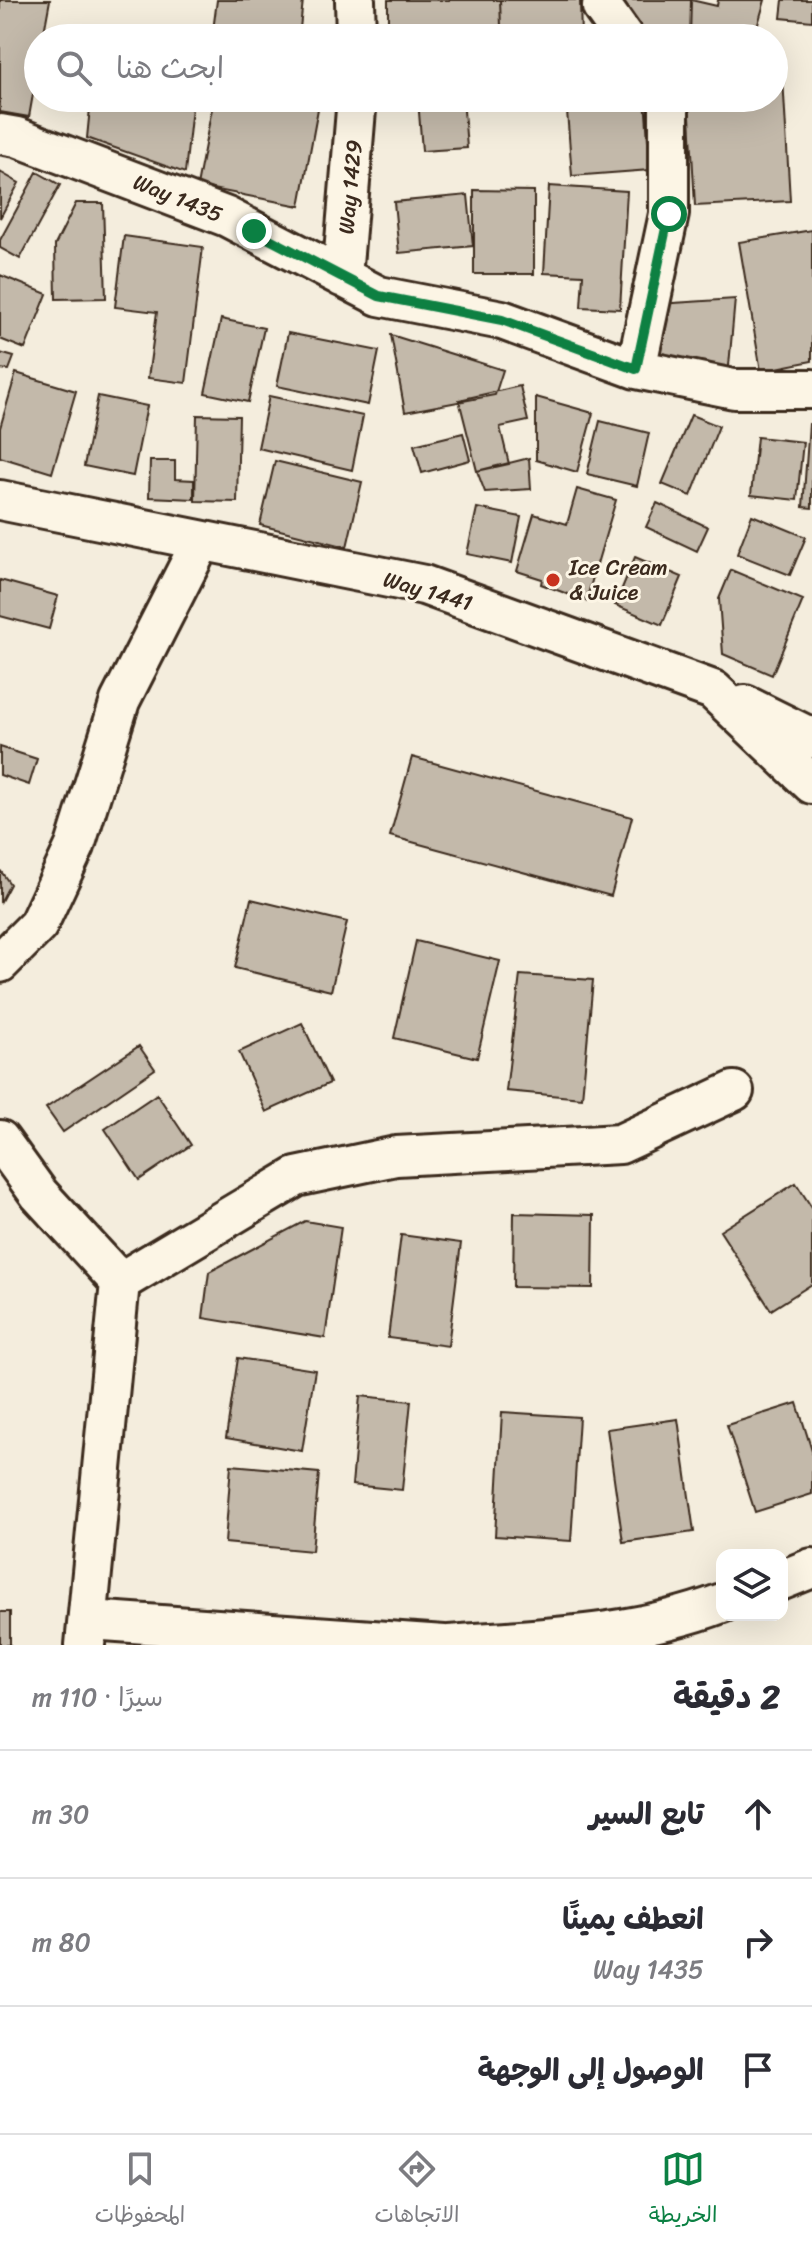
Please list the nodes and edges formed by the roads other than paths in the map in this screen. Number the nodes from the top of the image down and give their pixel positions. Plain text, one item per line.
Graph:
1 (355, 0) edge
2 (603, 0) edge
3 (356, 24) edge
4 (614, 24) edge
5 (356, 112) edge
6 (669, 112) edge
7 (0, 134) edge
8 (342, 277) junction
9 (636, 369) junction
10 (812, 389) edge
11 (0, 500) edge
12 (201, 542) junction
13 (713, 690) junction
14 (812, 738) edge
15 (812, 784) edge
16 (0, 963) edge
17 (734, 1091) dead end
18 (0, 1140) edge
19 (120, 1282) junction
20 (812, 1568) edge
21 (788, 1578) edge
22 (716, 1605) edge
23 (88, 1633) edge
24 (586, 1640) edge
25 (447, 1645) edge

1 - 3 street
2 - 4 street
5 - 8 street, Way 1429
6 - 9 street
7 - 8 street, Way 1435
8 - 9 street, Way 1435
9 - 10 street, Way 1435
11 - 12 street, Way 1441
12 - 13 street, Way 1441
12 - 16 street
13 - 14 street
13 - 15 street, Way 1441
17 - 19 street
18 - 19 street
19 - 23 street
20 - 21 street
22 - 24 street
23 - 25 street
24 - 25 street

